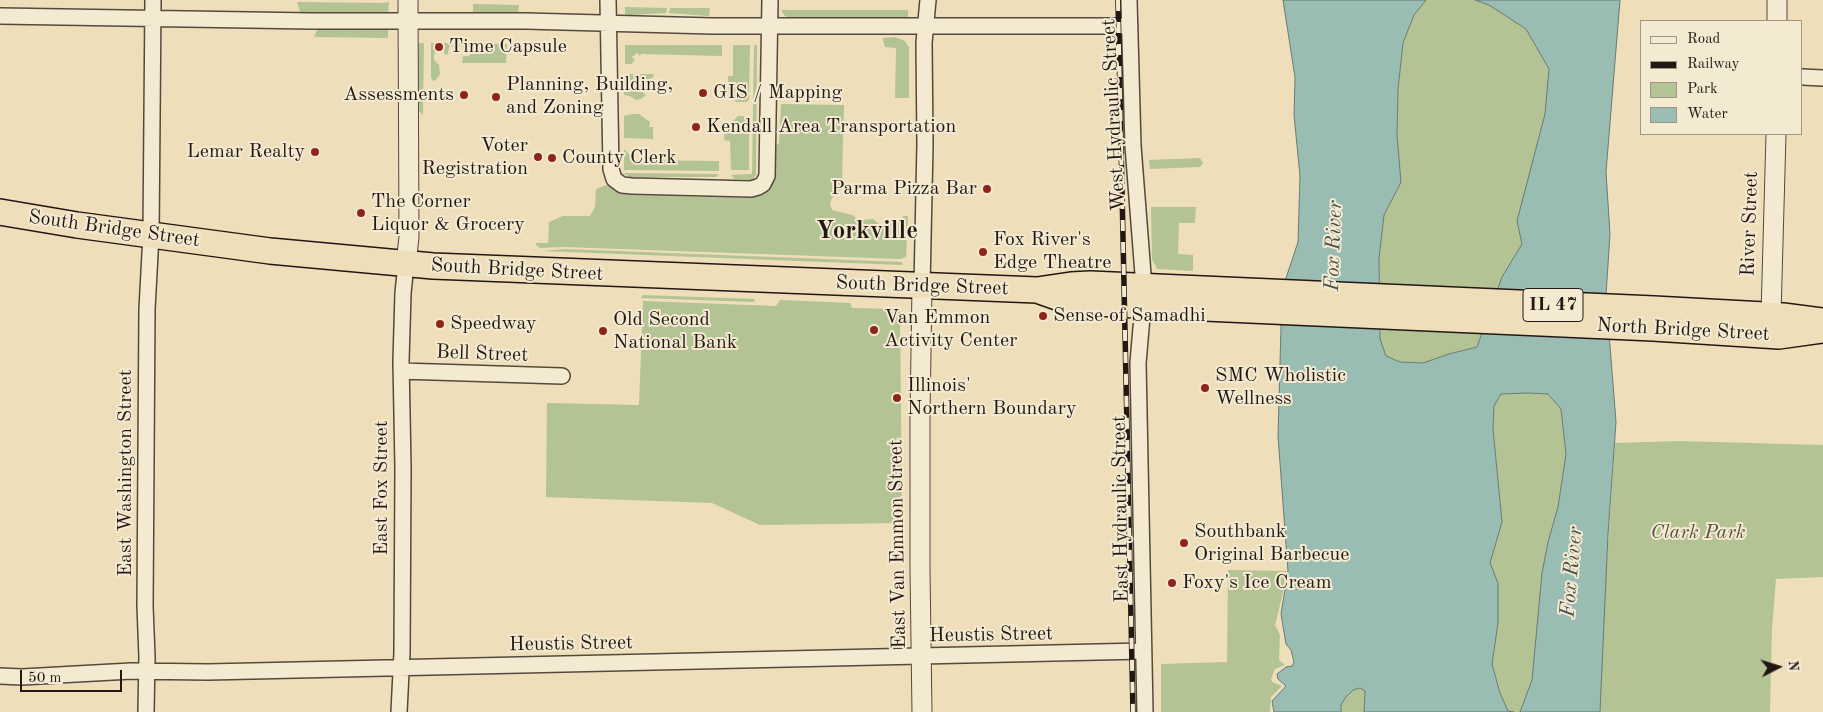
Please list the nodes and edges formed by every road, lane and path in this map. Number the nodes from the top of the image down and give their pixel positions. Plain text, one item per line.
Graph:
1 (153, 0) edge
2 (408, 0) edge
3 (608, 0) edge
4 (770, 0) edge
5 (928, 0) edge
6 (1129, 0) edge
7 (1777, 0) edge
8 (0, 16) edge
9 (153, 17) junction
10 (1777, 20) edge
11 (408, 21) junction
12 (609, 25) junction
13 (770, 26) junction
14 (925, 26) junction
15 (1130, 26) junction
16 (1803, 77) edge
17 (1823, 78) edge
18 (1776, 135) edge
19 (0, 212) edge
20 (151, 235) junction
21 (406, 264) junction
22 (922, 286) junction
23 (1144, 296) junction
24 (1452, 310) joint
25 (1771, 315) junction
26 (1654, 319) junction
27 (1823, 321) edge
28 (1823, 330) edge
29 (401, 371) junction
30 (562, 376) dead end
31 (1143, 652) junction
32 (922, 656) junction
33 (401, 667) junction
34 (147, 671) junction
35 (0, 676) edge
36 (146, 712) edge
37 (400, 712) edge
38 (922, 712) edge
39 (1144, 712) edge

1 - 9 street, East Washington Street
2 - 11 street
3 - 12 street
4 - 13 street
5 - 14 street
6 - 15 street, West Hydraulic Street
7 - 10 street
8 - 9 street
9 - 11 street
9 - 20 street, East Washington Street
11 - 12 street
11 - 21 street
12 - 13 street
12 - 13 street
13 - 14 street
14 - 15 street
14 - 22 street
15 - 23 street, West Hydraulic Street
16 - 17 street
18 - 25 street, River Street
19 - 20 highway, South Bridge Street
20 - 21 highway, South Bridge Street
20 - 34 street, East Washington Street
21 - 22 highway, South Bridge Street
21 - 29 street, East Fox Street
22 - 23 highway, South Bridge Street
22 - 32 street, East Van Emmon Street
23 - 24 highway, South Bridge Street
23 - 31 street, East Hydraulic Street
24 - 26 highway, North Bridge Street
25 - 26 highway, North Bridge Street
25 - 27 highway, North Bridge Street
26 - 28 highway, North Bridge Street
29 - 30 street, Bell Street
29 - 33 street, East Fox Street
31 - 32 street, Heustis Street
31 - 39 street, East Hydraulic Street
32 - 33 street, Heustis Street
32 - 38 street, East Van Emmon Street
33 - 34 street, Heustis Street
33 - 37 street, East Fox Street
34 - 35 street, Heustis Street
34 - 36 street, East Washington Street

